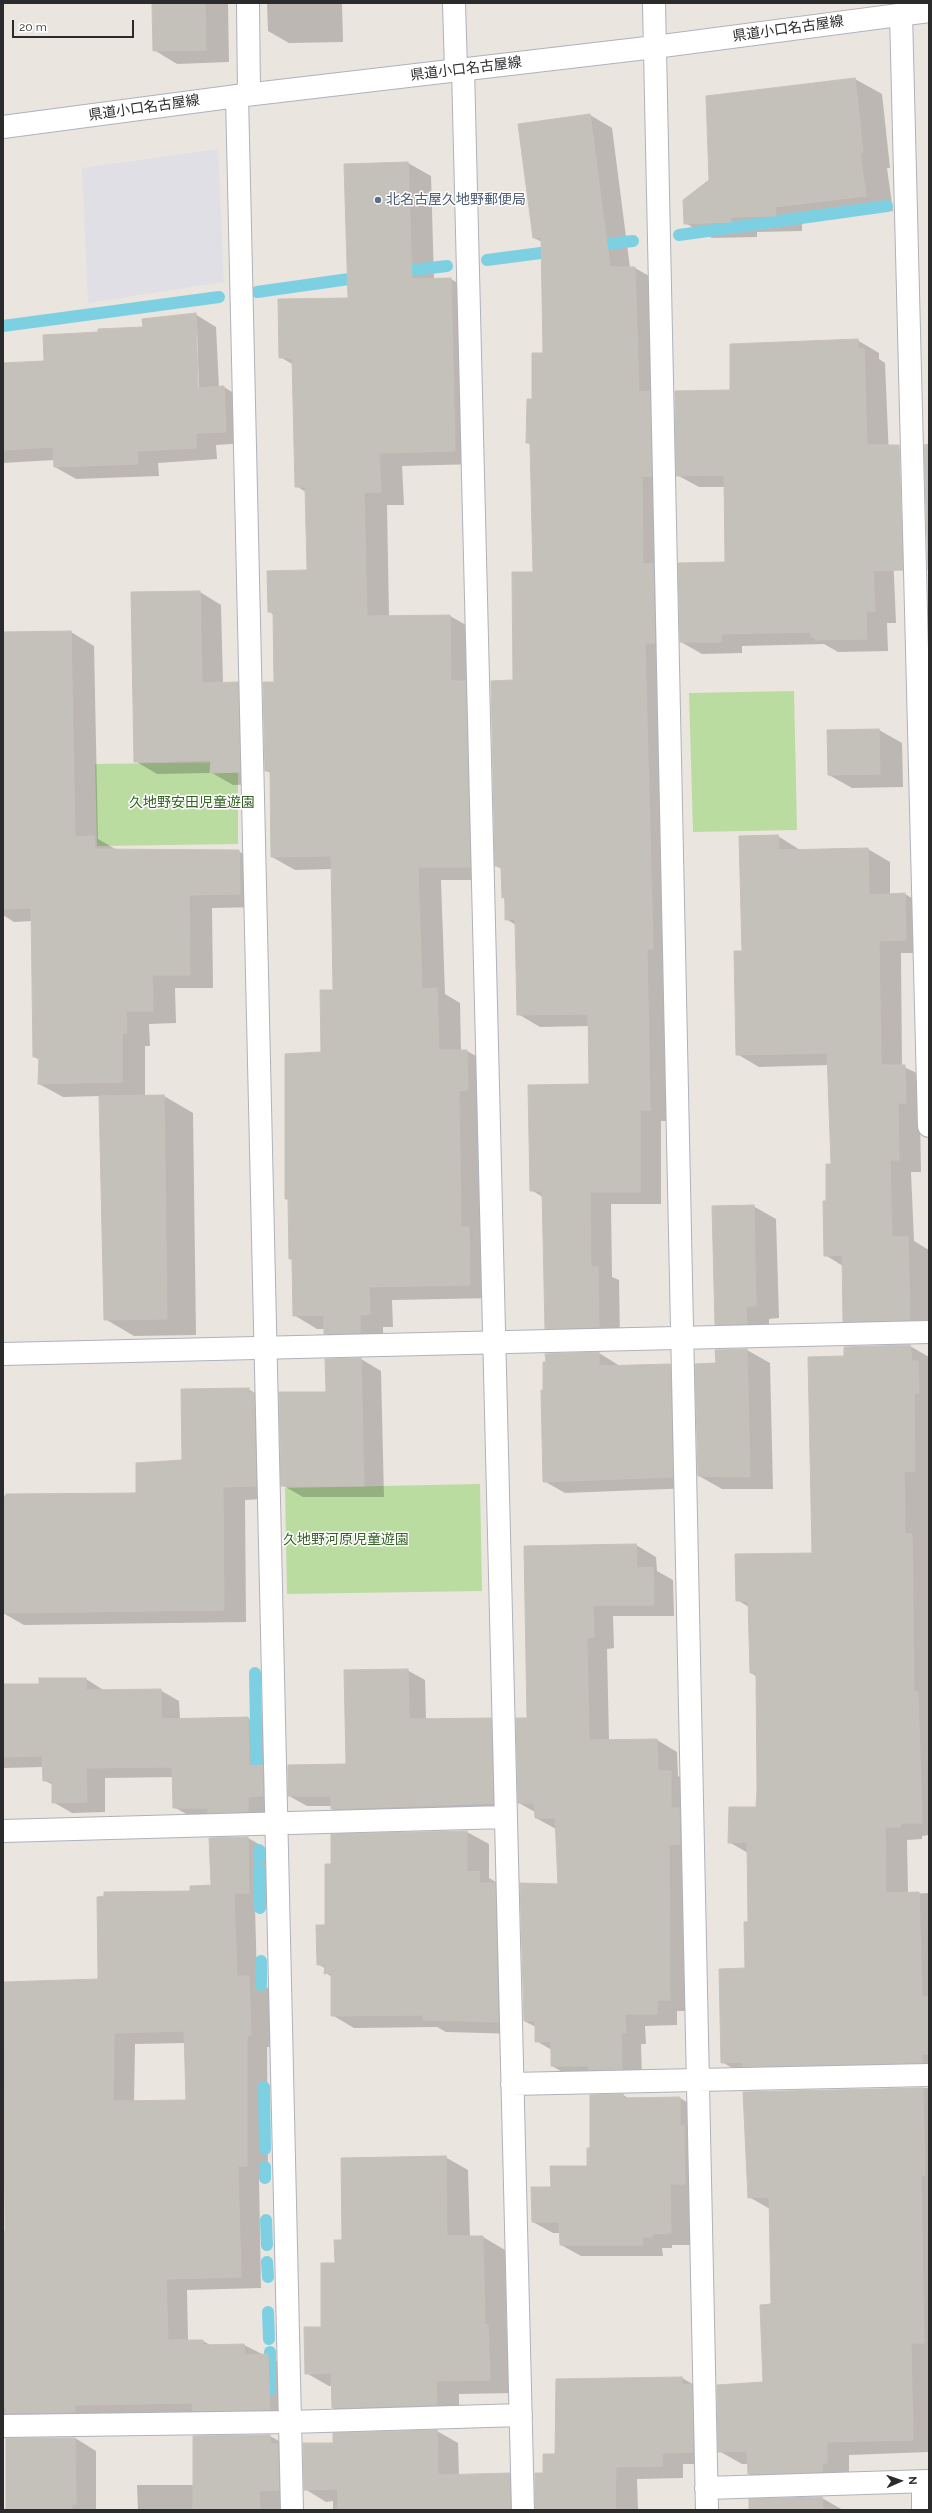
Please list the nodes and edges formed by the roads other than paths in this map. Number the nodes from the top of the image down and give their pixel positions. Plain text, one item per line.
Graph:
1 (248, 3) edge
2 (454, 3) edge
3 (654, 3) edge
4 (929, 11) edge
5 (901, 14) junction
6 (655, 47) junction
7 (460, 70) junction
8 (243, 95) junction
9 (3, 127) edge
10 (929, 1126) edge
11 (929, 1332) edge
12 (682, 1338) junction
13 (496, 1343) junction
14 (266, 1349) junction
15 (3, 1354) edge
16 (505, 1816) junction
17 (277, 1824) junction
18 (3, 1831) edge
19 (929, 2075) edge
20 (698, 2080) junction
21 (512, 2084) junction
22 (521, 2415) junction
23 (290, 2422) junction
24 (3, 2426) edge
25 (924, 2481) edge
26 (706, 2488) junction
27 (292, 2510) edge
28 (523, 2510) edge
29 (707, 2510) edge
30 (920, 2510) edge

1 - 8 street
2 - 7 street
3 - 6 street
4 - 5 street, 県道小口名古屋線
5 - 6 street, 県道小口名古屋線
5 - 10 street
6 - 7 street, 県道小口名古屋線
6 - 12 street
7 - 8 street, 県道小口名古屋線
7 - 13 street
8 - 9 street, 県道小口名古屋線
8 - 14 street
11 - 12 street
12 - 13 street
12 - 20 street
13 - 14 street
13 - 16 street
14 - 15 street
14 - 17 street
16 - 17 street
16 - 21 street
17 - 18 street
17 - 23 street
19 - 20 street
20 - 21 street
20 - 26 street
21 - 22 street
22 - 23 street
22 - 28 street
23 - 24 street
23 - 27 street
25 - 26 street
25 - 30 lane
26 - 29 street

